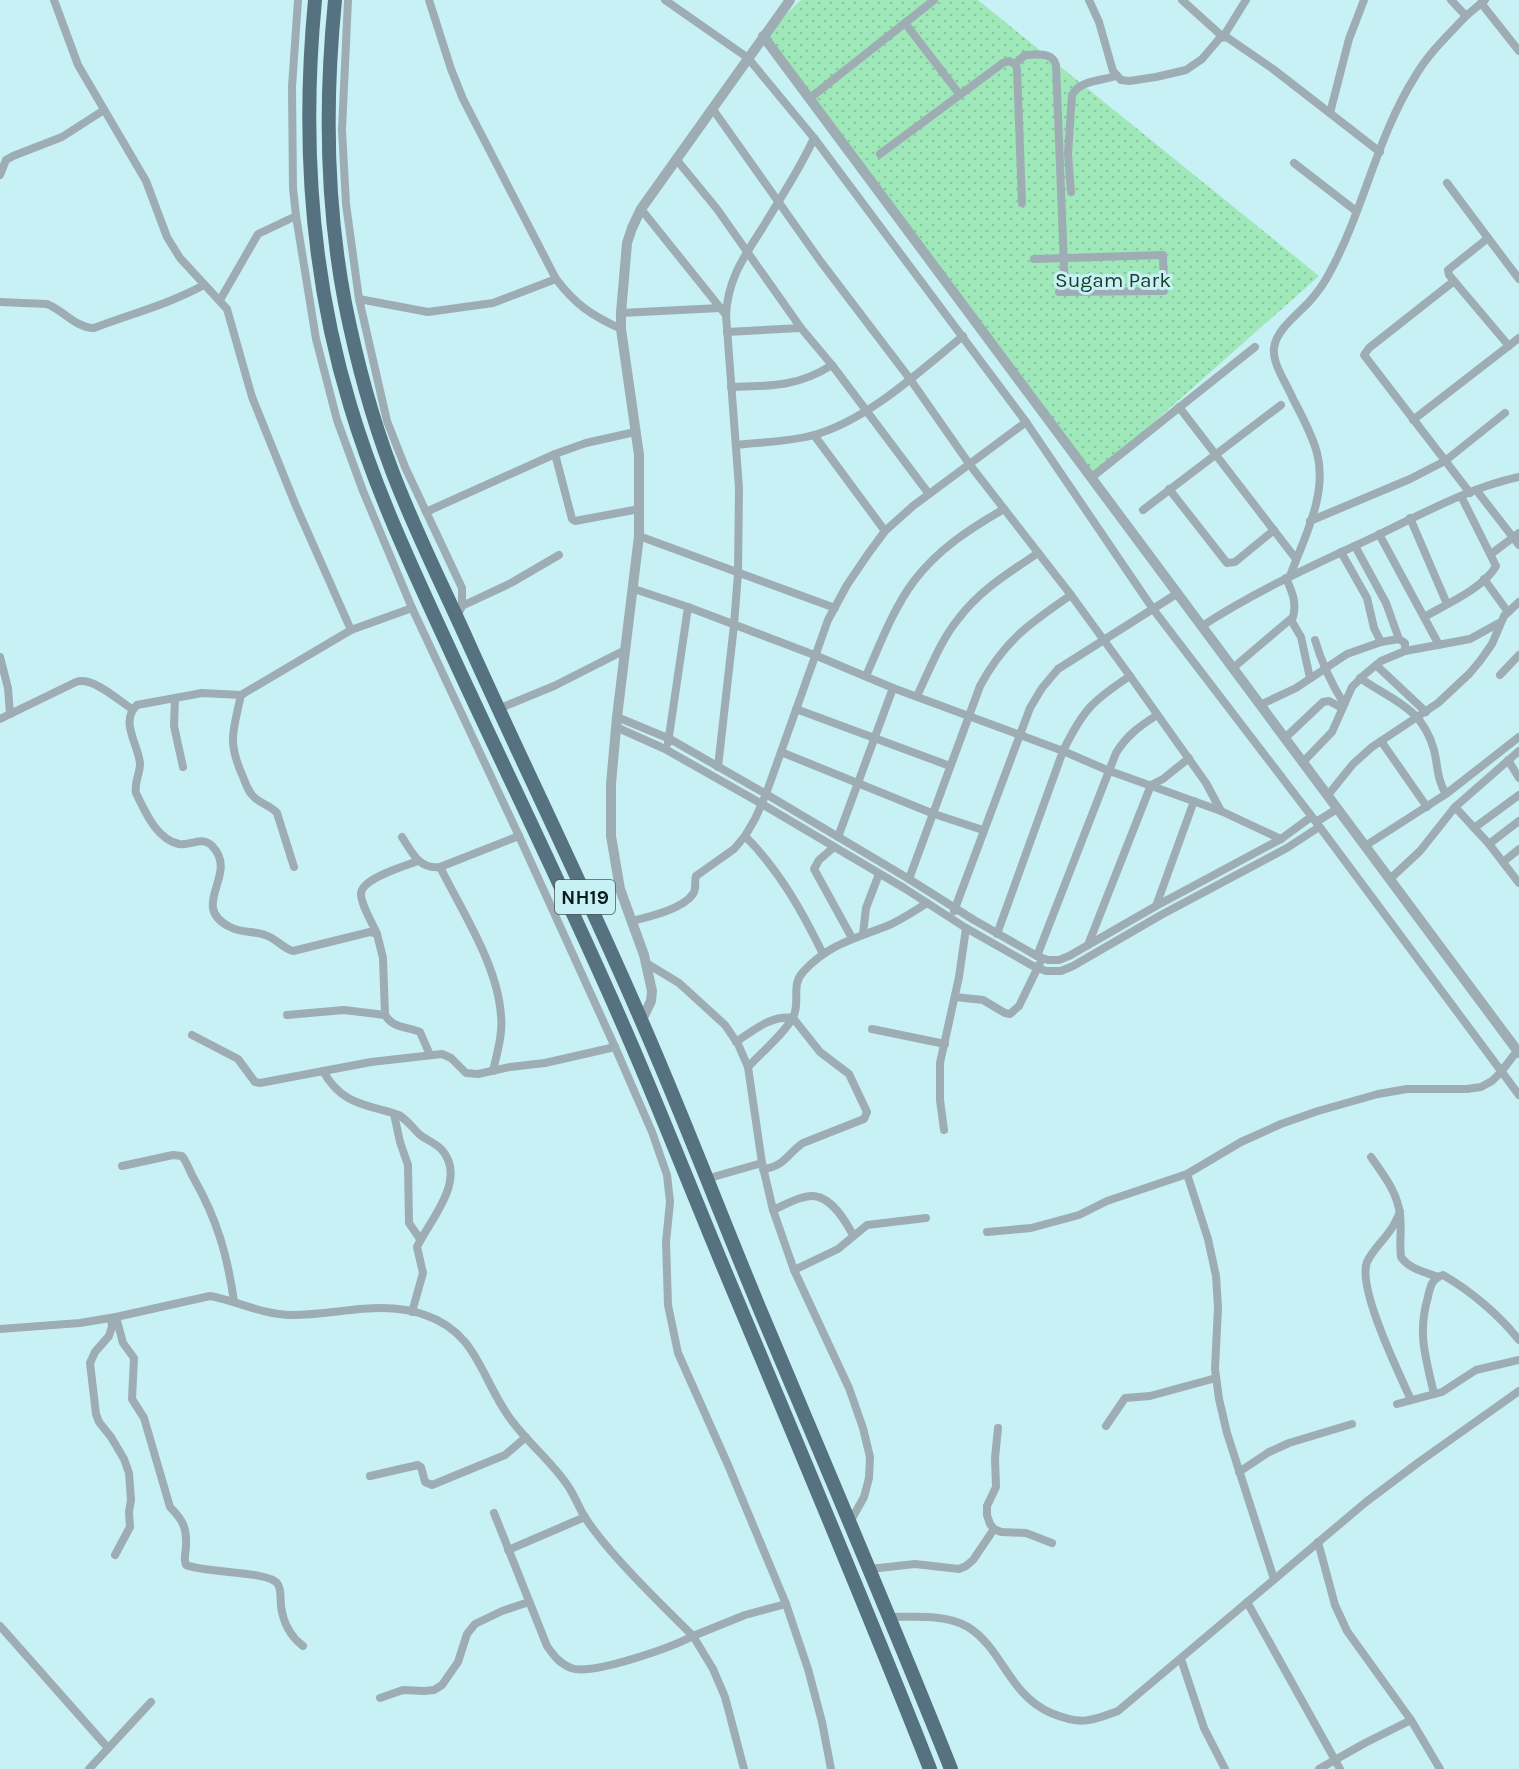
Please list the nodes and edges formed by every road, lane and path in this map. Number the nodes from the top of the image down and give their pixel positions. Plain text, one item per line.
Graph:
1 (54, 0) edge
2 (298, 0) edge
3 (315, 0) edge
4 (335, 0) edge
5 (348, 0) edge
6 (429, 0) edge
7 (666, 0) edge
8 (790, 0) edge
9 (934, 0) edge
10 (1089, 0) edge
11 (1182, 0) edge
12 (1246, 0) edge
13 (1364, 0) edge
14 (1451, 0) edge
15 (1483, 2) edge
16 (1466, 16) junction
17 (905, 23) junction
18 (763, 36) junction
19 (1223, 37) junction
20 (1519, 51) edge
21 (748, 58) junction
22 (1015, 64) junction
23 (1116, 76) junction
24 (960, 95) junction
25 (810, 98) junction
26 (712, 108) junction
27 (104, 110) junction
28 (1330, 113) junction
29 (814, 138) junction
30 (1380, 152) junction
31 (880, 154) dead end
32 (676, 159) junction
33 (1294, 163) dead end
34 (0, 175) edge
35 (1447, 183) dead end
36 (1071, 192) dead end
37 (779, 200) junction
38 (1022, 203) dead end
39 (641, 209) junction
40 (1356, 211) junction
41 (296, 216) junction
42 (1488, 238) junction
43 (746, 252) junction
44 (1064, 258) junction
45 (1034, 259) dead end
46 (556, 279) junction
47 (1519, 279) edge
48 (1454, 281) junction
49 (204, 285) junction
50 (359, 299) junction
51 (220, 300) junction
52 (0, 302) edge
53 (723, 312) junction
54 (621, 313) junction
55 (801, 328) junction
56 (621, 329) junction
57 (727, 332) junction
58 (963, 336) junction
59 (1519, 338) edge
60 (1509, 346) junction
61 (1255, 347) dead end
62 (832, 365) junction
63 (910, 379) junction
64 (731, 387) junction
65 (1281, 405) dead end
66 (1179, 407) junction
67 (866, 411) junction
68 (1505, 413) dead end
69 (1413, 420) junction
70 (1026, 422) junction
71 (635, 432) junction
72 (814, 435) junction
73 (736, 445) junction
74 (555, 454) junction
75 (1215, 454) junction
76 (1445, 461) junction
77 (970, 465) junction
78 (1092, 477) junction
79 (1517, 480) edge
80 (1169, 489) junction
81 (1474, 492) junction
82 (929, 494) junction
83 (1461, 496) junction
84 (639, 509) junction
85 (1004, 509) junction
86 (1143, 510) dead end
87 (426, 512) junction
88 (1410, 518) junction
89 (1310, 521) junction
90 (1274, 530) junction
91 (885, 531) junction
92 (1379, 534) junction
93 (1516, 535) edge
94 (639, 536) junction
95 (1519, 545) edge
96 (1355, 546) junction
97 (1341, 552) junction
98 (1038, 553) junction
99 (1491, 554) junction
100 (559, 555) dead end
101 (1296, 559) junction
102 (738, 573) junction
103 (1288, 577) junction
104 (1484, 579) junction
105 (634, 589) junction
106 (1178, 593) junction
107 (1071, 595) junction
108 (1519, 602) edge
109 (1447, 604) junction
110 (688, 607) junction
111 (412, 608) junction
112 (835, 608) junction
113 (1153, 609) junction
114 (459, 612) junction
115 (1508, 612) junction
116 (1424, 617) junction
117 (1291, 620) junction
118 (1499, 623) junction
119 (734, 625) junction
120 (1202, 626) junction
121 (351, 630) junction
122 (1315, 639) dead end
123 (1399, 639) junction
124 (1104, 641) junction
125 (1382, 642) junction
126 (1439, 645) junction
127 (625, 650) junction
128 (1405, 651) junction
129 (817, 656) junction
130 (1519, 656) edge
131 (0, 657) edge
132 (1376, 665) junction
133 (1233, 668) junction
134 (1324, 668) junction
135 (866, 675) junction
136 (1500, 675) dead end
137 (1130, 676) junction
138 (1310, 678) junction
139 (1360, 678) junction
140 (893, 688) junction
141 (241, 695) junction
142 (917, 696) junction
143 (175, 699) junction
144 (1260, 705) junction
145 (1343, 706) junction
146 (498, 709) junction
147 (796, 709) junction
148 (132, 710) junction
149 (9, 714) junction
150 (1157, 715) junction
151 (1422, 715) junction
152 (969, 716) junction
153 (0, 719) edge
154 (616, 722) junction
155 (1020, 735) junction
156 (1519, 737) edge
157 (874, 738) junction
158 (1285, 738) junction
159 (670, 740) junction
160 (1381, 741) junction
161 (666, 749) junction
162 (1063, 751) junction
163 (1519, 751) edge
164 (781, 752) junction
165 (1189, 758) junction
166 (1508, 760) junction
167 (1303, 762) junction
168 (950, 766) junction
169 (183, 767) dead end
170 (718, 767) junction
171 (1107, 770) junction
172 (1519, 778) edge
173 (858, 784) junction
174 (1152, 785) junction
175 (766, 794) junction
176 (1446, 794) junction
177 (1328, 795) junction
178 (1519, 795) edge
179 (1194, 801) junction
180 (762, 804) junction
181 (1427, 807) junction
182 (1455, 807) junction
183 (1337, 809) junction
184 (1221, 811) junction
185 (934, 814) junction
186 (1519, 821) edge
187 (1315, 822) junction
188 (1474, 828) junction
189 (983, 830) junction
190 (519, 836) junction
191 (745, 836) junction
192 (402, 837) dead end
193 (838, 837) junction
194 (1281, 839) junction
195 (1489, 844) junction
196 (1365, 846) junction
197 (834, 847) junction
198 (1519, 849) edge
199 (418, 861) junction
200 (1503, 862) junction
201 (294, 867) dead end
202 (440, 867) junction
203 (879, 874) junction
204 (1518, 878) edge
205 (909, 879) junction
206 (1390, 879) junction
207 (927, 903) junction
208 (1156, 906) junction
209 (955, 909) junction
210 (950, 918) junction
211 (632, 921) junction
212 (966, 928) junction
213 (377, 934) junction
214 (863, 934) junction
215 (997, 934) junction
216 (852, 938) junction
217 (1088, 945) junction
218 (823, 954) junction
219 (1040, 957) junction
220 (646, 963) junction
221 (1038, 968) junction
222 (955, 997) junction
223 (287, 1015) dead end
224 (385, 1015) junction
225 (793, 1018) junction
226 (642, 1020) junction
227 (872, 1029) dead end
228 (192, 1035) dead end
229 (736, 1042) junction
230 (945, 1044) junction
231 (615, 1047) junction
232 (1518, 1052) edge
233 (430, 1055) junction
234 (748, 1067) junction
235 (323, 1071) junction
236 (493, 1071) junction
237 (1501, 1072) junction
238 (1519, 1095) edge
239 (394, 1114) junction
240 (944, 1130) dead end
241 (1371, 1157) dead end
242 (122, 1166) dead end
243 (763, 1166) junction
244 (1187, 1174) junction
245 (706, 1179) junction
246 (773, 1210) junction
247 (1400, 1212) junction
248 (926, 1218) dead end
249 (987, 1232) dead end
250 (854, 1235) junction
251 (420, 1239) junction
252 (794, 1270) junction
253 (1438, 1277) junction
254 (234, 1301) junction
255 (412, 1312) junction
256 (114, 1318) junction
257 (0, 1329) edge
258 (1519, 1340) edge
259 (1519, 1360) edge
260 (1216, 1378) junction
261 (1519, 1391) edge
262 (1434, 1394) junction
263 (1411, 1400) junction
264 (1397, 1404) dead end
265 (1352, 1424) dead end
266 (1106, 1426) dead end
267 (998, 1428) dead end
268 (526, 1437) junction
269 (1239, 1472) junction
270 (370, 1476) dead end
271 (494, 1513) dead end
272 (585, 1517) junction
273 (850, 1522) junction
274 (994, 1529) junction
275 (1318, 1542) junction
276 (1052, 1543) dead end
277 (508, 1550) junction
278 (115, 1555) dead end
279 (870, 1569) junction
280 (1274, 1579) junction
281 (529, 1602) junction
282 (1247, 1602) junction
283 (786, 1604) junction
284 (891, 1617) junction
285 (0, 1626) edge
286 (693, 1636) junction
287 (303, 1646) dead end
288 (1181, 1659) junction
289 (380, 1698) dead end
290 (151, 1702) dead end
291 (1411, 1720) junction
292 (108, 1748) junction
293 (1334, 1759) junction
294 (89, 1769) edge
295 (744, 1769) edge
296 (831, 1769) edge
297 (930, 1769) edge
298 (951, 1769) edge
299 (1225, 1769) edge
300 (1319, 1769) edge
301 (1340, 1769) edge
302 (1440, 1769) edge

1 - 27 street
2 - 41 street
3 - 297 highway, NH19
4 - 114 highway, NH19
5 - 50 street
6 - 46 street
7 - 21 street
8 - 18 street
9 - 17 street
10 - 23 street
11 - 19 street
12 - 19 street
13 - 28 street
14 - 16 street
15 - 16 street
15 - 20 street
16 - 30 street
17 - 24 street
17 - 25 street
18 - 21 street
18 - 25 street
19 - 23 street
19 - 28 street
21 - 26 street
21 - 29 street
22 - 24 street
22 - 38 street
22 - 44 street
23 - 36 street
24 - 31 street
25 - 78 street
26 - 32 street
26 - 37 street
27 - 34 street
27 - 49 street
28 - 30 street
29 - 37 street
29 - 58 street
30 - 40 street
32 - 39 street
32 - 43 street
33 - 40 street
35 - 42 street
37 - 43 street
37 - 63 street
39 - 53 street
39 - 54 street
40 - 89 street
41 - 51 street
41 - 111 street
42 - 47 street
42 - 48 street
43 - 53 street
43 - 55 street
44 - 44 street
44 - 45 street
46 - 50 street
46 - 56 street
48 - 60 street
48 - 69 street
49 - 51 street
49 - 52 street
50 - 87 street
51 - 121 street
53 - 54 street
53 - 57 street
54 - 56 street
55 - 57 street
55 - 62 street
56 - 71 street
57 - 64 street
58 - 63 street
58 - 70 street
59 - 60 street
60 - 69 street
61 - 66 street
62 - 64 street
62 - 67 street
63 - 67 street
63 - 77 street
64 - 73 street
65 - 75 street
66 - 75 street
66 - 78 street
67 - 72 street
67 - 82 street
68 - 76 street
69 - 76 street
70 - 77 street
70 - 113 street
71 - 74 street
71 - 84 street
72 - 73 street
72 - 91 street
73 - 102 street
74 - 84 street
74 - 87 street
75 - 80 street
75 - 90 street
76 - 81 street
76 - 89 street
77 - 82 street
77 - 85 street
78 - 106 street
79 - 81 street
80 - 86 street
80 - 90 street
81 - 83 street
81 - 93 street
82 - 91 street
83 - 88 street
83 - 99 street
84 - 94 street
85 - 98 street
85 - 135 street
87 - 114 street
88 - 92 street
88 - 109 street
89 - 101 street
90 - 101 street
91 - 112 street
92 - 96 street
92 - 116 street
93 - 95 street
93 - 99 street
94 - 102 street
94 - 105 street
96 - 97 street
96 - 123 street
97 - 103 street
97 - 125 street
98 - 107 street
98 - 142 street
99 - 104 street
100 - 114 street
101 - 103 street
102 - 112 street
102 - 119 street
103 - 117 street
103 - 120 street
104 - 109 street
104 - 115 street
105 - 110 street
105 - 127 street
106 - 113 street
106 - 120 street
107 - 124 street
107 - 152 street
108 - 115 street
109 - 116 street
110 - 119 street
110 - 159 street
111 - 121 street
111 - 190 street
112 - 129 street
113 - 124 street
113 - 187 street
114 - 146 highway, NH19
115 - 118 street
116 - 126 street
117 - 133 street
117 - 138 street
118 - 126 street
118 - 151 street
119 - 129 street
119 - 170 street
120 - 133 street
121 - 141 street
122 - 134 street
123 - 125 street
123 - 128 street
124 - 137 street
124 - 155 street
125 - 134 street
126 - 128 street
127 - 146 street
127 - 154 street
128 - 132 street
129 - 135 street
129 - 147 street
130 - 136 street
131 - 149 street
132 - 139 street
132 - 151 street
133 - 144 street
134 - 138 street
134 - 145 street
135 - 140 street
137 - 150 street
137 - 162 street
138 - 144 street
139 - 145 street
139 - 151 street
140 - 142 street
140 - 157 street
141 - 143 street
141 - 201 street
142 - 152 street
143 - 148 street
143 - 169 street
144 - 158 street
145 - 158 street
145 - 167 street
146 - 226 highway, NH19
147 - 157 street
147 - 164 street
148 - 149 street
148 - 213 street
149 - 153 street
150 - 165 street
150 - 171 street
151 - 160 street
151 - 176 street
152 - 155 street
152 - 168 street
154 - 159 street
154 - 161 street
154 - 211 street
155 - 162 street
155 - 189 street
156 - 176 street
157 - 168 street
157 - 173 street
158 - 167 street
159 - 161 street
159 - 170 street
160 - 177 street
160 - 181 street
161 - 180 street
162 - 171 street
162 - 215 street
163 - 166 street
164 - 173 street
164 - 175 street
165 - 174 street
165 - 184 street
166 - 172 street
166 - 182 street
167 - 177 street
168 - 185 street
170 - 175 street
171 - 174 street
171 - 219 street
173 - 185 street
173 - 193 street
174 - 179 street
174 - 217 street
175 - 180 street
175 - 193 street
176 - 181 street
177 - 183 street
178 - 188 street
179 - 184 street
179 - 208 street
180 - 191 street
180 - 197 street
181 - 196 street
182 - 188 street
182 - 206 street
183 - 187 street
183 - 196 street
184 - 194 street
185 - 189 street
185 - 205 street
186 - 195 street
187 - 194 street
187 - 221 street
187 - 237 street
188 - 195 street
189 - 209 street
190 - 202 street
190 - 231 street
191 - 211 street
191 - 218 street
192 - 199 street
193 - 205 street
194 - 208 street
195 - 200 street
196 - 206 street
197 - 203 street
197 - 216 street
198 - 200 street
199 - 202 street
199 - 213 street
200 - 204 street
202 - 236 street
203 - 207 street
203 - 214 street
205 - 209 street
206 - 232 street
207 - 210 street
207 - 214 street
208 - 217 street
209 - 210 street
209 - 215 street
210 - 212 street
211 - 220 street
212 - 221 street
212 - 222 street
213 - 224 street
214 - 216 street
215 - 219 street
216 - 218 street
217 - 219 street
218 - 225 street
219 - 221 street
220 - 226 street
220 - 229 street
221 - 222 street
222 - 230 street
223 - 224 street
224 - 233 street
225 - 229 street
225 - 234 street
225 - 243 street
226 - 245 highway, NH19
227 - 230 street
228 - 235 street
229 - 234 street
230 - 240 street
231 - 236 street
231 - 283 street
232 - 237 street
233 - 235 street
233 - 236 street
234 - 243 street
235 - 239 street
237 - 238 street
237 - 244 street
239 - 251 street
239 - 251 street
241 - 247 street
242 - 254 street
243 - 245 street
243 - 246 street
244 - 249 street
244 - 260 street
245 - 273 highway, NH19
246 - 250 street
246 - 252 street
247 - 253 street
247 - 263 street
248 - 250 street
250 - 252 street
251 - 255 street
252 - 273 street
253 - 258 street
253 - 262 street
254 - 255 street
254 - 256 street
255 - 268 street
256 - 257 street
256 - 278 street
256 - 287 street
259 - 262 street
260 - 266 street
260 - 269 street
261 - 275 street
262 - 263 street
263 - 264 street
265 - 269 street
267 - 274 street
268 - 270 street
268 - 272 street
269 - 280 street
271 - 277 street
272 - 277 street
272 - 286 street
273 - 279 highway, NH19
274 - 276 street
274 - 279 street
275 - 280 street
275 - 291 street
277 - 281 street
279 - 284 highway, NH19
280 - 282 street
281 - 286 street
281 - 289 street
282 - 288 street
282 - 293 street
283 - 286 street
283 - 296 street
284 - 288 street
284 - 298 highway, NH19
285 - 292 street
286 - 295 street
288 - 299 street
290 - 292 street
291 - 293 street
291 - 302 street
292 - 294 street
293 - 300 street
293 - 301 street

